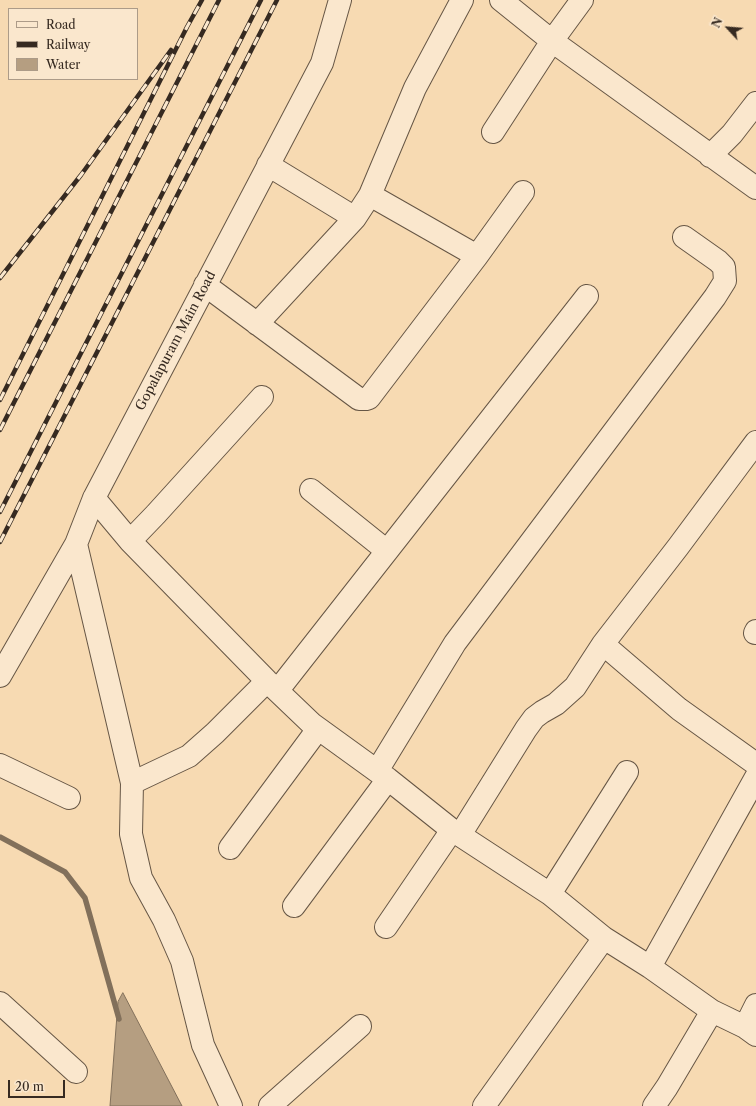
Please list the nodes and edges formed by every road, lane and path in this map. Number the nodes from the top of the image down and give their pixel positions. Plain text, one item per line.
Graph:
1 (340, 0) edge
2 (462, 0) edge
3 (501, 0) edge
4 (582, 0) edge
5 (552, 41) junction
6 (756, 103) edge
7 (493, 132) dead end
8 (710, 156) junction
9 (268, 165) junction
10 (756, 188) edge
11 (523, 192) dead end
12 (370, 195) junction
13 (355, 218) junction
14 (684, 237) dead end
15 (477, 256) junction
16 (205, 285) junction
17 (587, 296) dead end
18 (258, 324) junction
19 (262, 397) dead end
20 (756, 442) edge
21 (311, 490) dead end
22 (94, 498) junction
23 (130, 541) junction
24 (76, 544) junction
25 (388, 550) junction
26 (604, 644) junction
27 (0, 676) edge
28 (273, 686) junction
29 (318, 729) junction
30 (756, 764) edge
31 (0, 765) edge
32 (627, 772) dead end
33 (382, 775) junction
34 (756, 777) edge
35 (132, 783) junction
36 (69, 798) dead end
37 (456, 832) junction
38 (230, 848) dead end
39 (550, 894) junction
40 (294, 906) dead end
41 (386, 927) dead end
42 (604, 938) junction
43 (650, 967) junction
44 (0, 1003) edge
45 (756, 1005) edge
46 (712, 1011) junction
47 (360, 1026) dead end
48 (750, 1031) edge
49 (76, 1072) dead end
50 (231, 1106) edge
51 (270, 1106) edge
52 (484, 1106) edge
53 (654, 1106) edge

1 - 9 street, Gopalapuram Main Road
2 - 12 street
3 - 5 street
4 - 5 street
5 - 7 street
5 - 8 street
6 - 8 street
8 - 10 street
9 - 13 street
9 - 16 street, Gopalapuram Main Road
11 - 15 street
12 - 13 street
12 - 15 street
13 - 18 street
14 - 33 street
15 - 18 street
16 - 18 street
16 - 22 street, Gopalapuram Main Road
17 - 25 street
19 - 23 street
20 - 26 street
21 - 25 street
22 - 23 street
22 - 24 street, Gopalapuram Main Road
23 - 28 street
24 - 27 street, Gopalapuram Main Road
24 - 35 street
25 - 28 street
26 - 30 street
26 - 37 street
28 - 29 street
28 - 35 street
29 - 33 street
29 - 38 street
31 - 36 street
32 - 39 street
33 - 37 street
33 - 40 street
34 - 43 street
35 - 50 street
37 - 39 street
37 - 41 street
39 - 42 street
42 - 43 street
42 - 52 street
43 - 46 street
44 - 49 street
45 - 48 street
46 - 48 street
46 - 53 street
47 - 51 street

